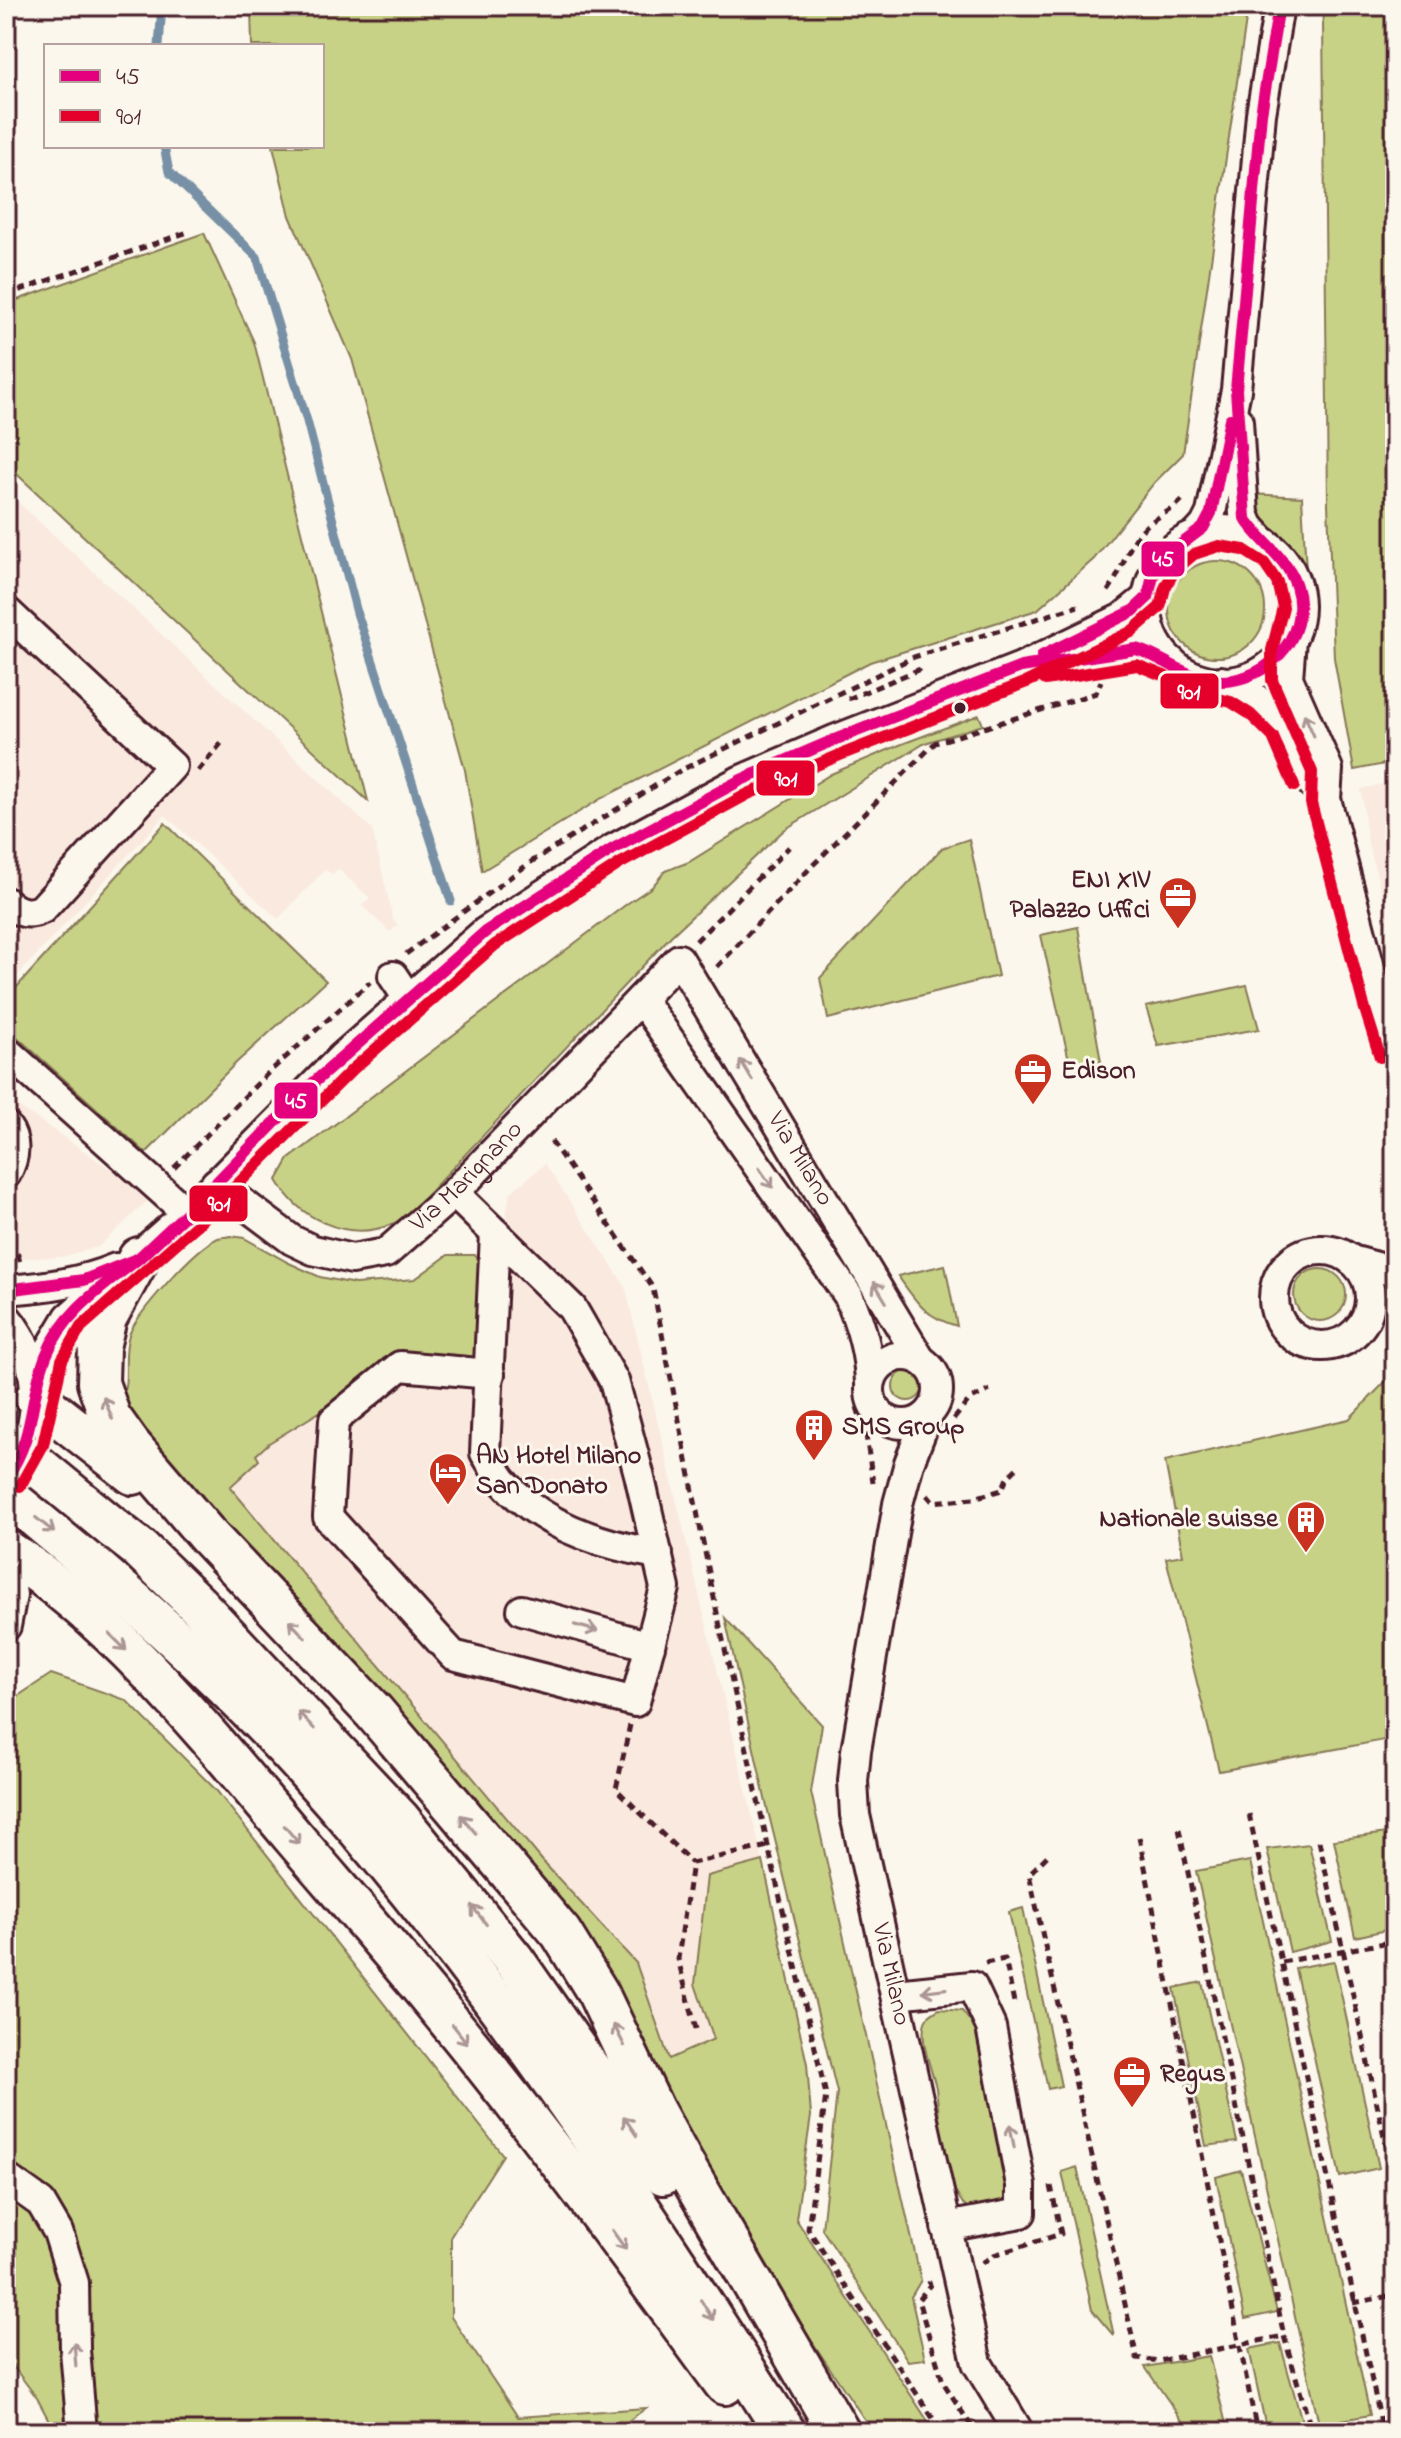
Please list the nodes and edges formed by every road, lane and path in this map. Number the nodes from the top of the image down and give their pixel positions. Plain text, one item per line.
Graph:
1 (1279, 6) edge
2 (188, 232) dead end
3 (6, 295) edge
4 (1236, 390) junction
5 (1187, 490) dead end
6 (1196, 535) junction
7 (1262, 541) junction
8 (1104, 594) dead end
9 (1148, 597) junction
10 (1085, 604) dead end
11 (6, 611) edge
12 (1292, 638) junction
13 (1174, 663) junction
14 (1021, 667) junction
15 (920, 669) dead end
16 (1104, 674) dead end
17 (1220, 681) junction
18 (848, 699) dead end
19 (1326, 799) junction
20 (789, 847) dead end
21 (6, 902) edge
22 (679, 959) junction
23 (399, 965) joint
24 (712, 972) dead end
25 (366, 985) dead end
26 (641, 999) junction
27 (409, 1000) junction
28 (6, 1051) edge
29 (1395, 1052) edge
30 (6, 1126) edge
31 (551, 1141) dead end
32 (6, 1174) edge
33 (216, 1183) junction
34 (157, 1186) junction
35 (454, 1193) junction
36 (187, 1213) junction
37 (495, 1233) junction
38 (6, 1245) edge
39 (139, 1258) junction
40 (1351, 1260) junction
41 (1395, 1272) edge
42 (14, 1281) edge
43 (1395, 1288) edge
44 (1370, 1307) junction
45 (6, 1317) edge
46 (920, 1359) junction
47 (490, 1374) junction
48 (870, 1383) junction
49 (36, 1398) junction
50 (927, 1417) junction
51 (885, 1419) junction
52 (6, 1440) edge
53 (1020, 1465) dead end
54 (6, 1478) edge
55 (924, 1491) dead end
56 (6, 1493) edge
57 (898, 1504) junction
58 (207, 1535) junction
59 (6, 1551) edge
60 (658, 1554) junction
61 (522, 1610) dead end
62 (6, 1626) edge
63 (650, 1646) junction
64 (1395, 1648) edge
65 (1395, 1655) edge
66 (635, 1702) junction
67 (1249, 1814) dead end
68 (1179, 1829) dead end
69 (1139, 1837) dead end
70 (1319, 1841) dead end
71 (768, 1846) junction
72 (1047, 1856) dead end
73 (692, 1863) junction
74 (1395, 1941) edge
75 (1344, 1950) junction
76 (1282, 1962) junction
77 (896, 1994) junction
78 (696, 2029) dead end
79 (6, 2178) edge
80 (1395, 2186) edge
81 (946, 2227) junction
82 (1395, 2295) edge
83 (1353, 2303) junction
84 (1284, 2336) junction
85 (1240, 2344) junction
86 (835, 2427) edge
87 (82, 2432) edge
88 (761, 2432) edge
89 (785, 2432) edge
90 (942, 2432) edge
91 (1019, 2432) edge
92 (1257, 2432) edge
93 (1312, 2432) edge
94 (1383, 2432) edge

1 - 4 street
2 - 3 path
4 - 6 street
4 - 7 street
5 - 8 path
6 - 7 street
6 - 9 street
7 - 12 street
9 - 13 street
9 - 14 street
10 - 23 path
11 - 21 street
12 - 17 street
19 -> 12 street
13 - 14 street
13 - 17 street
14 - 27 street
15 - 18 path
16 - 24 path
17 - 19 street
19 - 29 street
20 - 22 path
22 - 26 street, Via Marignano
46 -> 22 street, Via Milano
23 - 27 street
25 - 34 path
26 - 35 street, Via Marignano
26 -> 48 street, Via Milano
27 - 33 street
28 - 34 street
30 - 32 street
31 - 71 path
33 - 35 street, Via Marignano
33 - 36 street
34 - 36 street
35 - 37 street
36 - 39 street
37 - 47 street
37 - 60 street
38 - 42 path
39 - 42 street
39 - 49 street
58 -> 39 highway
40 - 41 street
40 - 44 street
40 - 44 street
43 - 44 street
45 - 49 street
46 - 48 street
46 - 50 street, Via Milano
47 - 60 street
47 - 66 street
48 - 51 street, Via Milano
49 - 54 street
49 - 58 highway
50 - 51 street
50 - 57 street
51 - 57 street, Via Milano
86 -> 52 highway, bridge
53 - 55 path
56 -> 89 highway
57 - 77 street, Via Milano
86 -> 58 highway
59 - 62 street
59 -> 88 highway
60 - 63 street
61 -> 63 street
63 - 66 street
64 - 65 path
66 - 73 path
67 - 76 path
68 - 84 path
69 - 85 path
70 - 75 path
71 - 73 path
71 - 90 path
72 - 85 path
73 - 78 path
74 - 75 path
75 - 76 path
75 - 80 path
76 - 83 path
77 - 81 street, Via Milano
81 -> 77 street
87 -> 79 street
81 - 91 street, Via Milano
82 - 83 path
83 - 94 path
84 - 85 path
84 - 93 path
85 - 92 path

